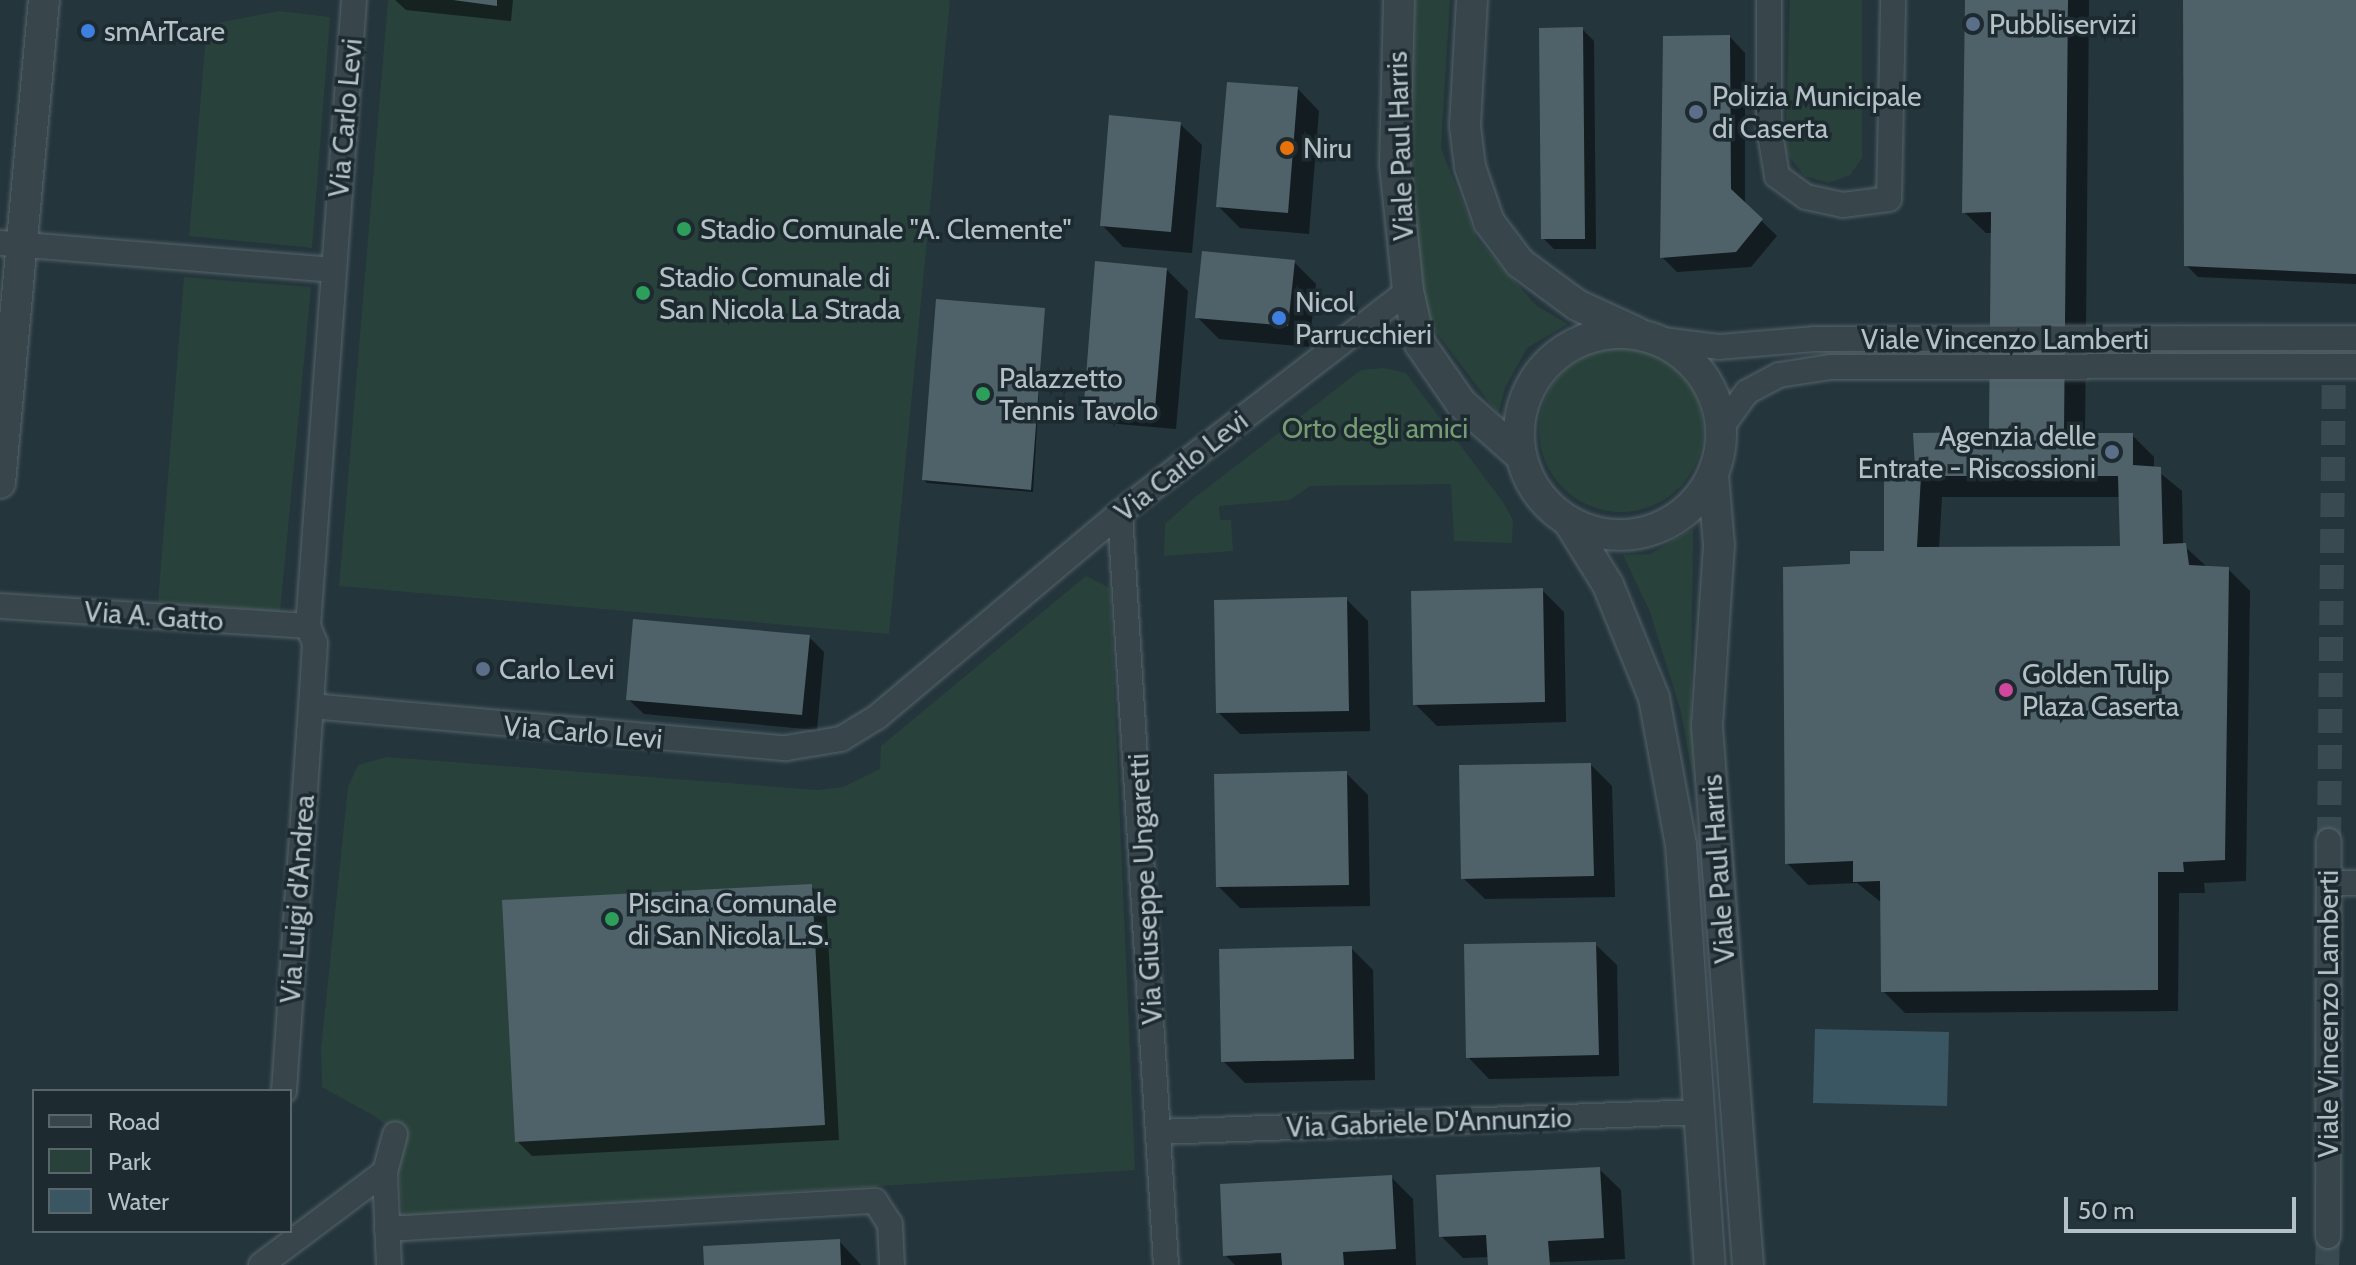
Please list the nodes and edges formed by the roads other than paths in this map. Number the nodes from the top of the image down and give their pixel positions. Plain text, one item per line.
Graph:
1 (44, 0) edge
2 (354, 0) edge
3 (1399, 0) edge
4 (1472, 0) edge
5 (1769, 0) edge
6 (1893, 0) edge
7 (11, 244) edge
8 (332, 270) junction
9 (1408, 291) junction
10 (1648, 337) junction
11 (2356, 338) edge
12 (2356, 366) edge
13 (1721, 428) junction
14 (1521, 456) junction
15 (1713, 474) junction
16 (0, 483) edge
17 (1120, 513) junction
18 (1569, 522) junction
19 (0, 606) edge
20 (308, 626) junction
21 (311, 706) junction
22 (2329, 841) tunnel mouth
23 (2329, 883) junction
24 (2356, 883) edge
25 (284, 1089) edge
26 (1700, 1112) junction
27 (1158, 1132) junction
28 (395, 1134) dead end
29 (385, 1172) junction
30 (387, 1229) junction
31 (274, 1233) edge
32 (2328, 1236) tunnel mouth
33 (267, 1260) edge
34 (389, 1265) edge
35 (892, 1265) edge
36 (1166, 1265) edge
37 (1710, 1265) edge
38 (1748, 1265) edge

1 - 7 street
2 - 8 street, Via Carlo Levi
3 - 9 street, Viale Paul Harris
4 - 10 street, Viale Paul Harris
5 - 6 street
7 - 8 street
7 - 16 street
8 - 20 street, Via Carlo Levi
9 - 14 street, Viale Paul Harris
9 - 17 street, Via Carlo Levi
10 - 11 street, Viale Vincenzo Lamberti
10 - 13 street, Viale Paul Harris
10 - 14 street, Viale Paul Harris
12 - 13 street, Viale Vincenzo Lamberti
13 - 15 street, Viale Paul Harris
14 - 18 street, Viale Paul Harris
15 - 18 street, Viale Paul Harris
15 - 38 street, Viale Paul Harris
17 - 21 street, Via Carlo Levi
17 - 27 street, Via Giuseppe Ungaretti
18 - 26 street, Viale Paul Harris
19 - 20 street, Via A. Gatto
20 - 21 street, Via Carlo Levi
21 - 25 street, Via Luigi d'Andrea
22 - 23 street, Viale Vincenzo Lamberti
23 - 24 street
23 - 32 street, Viale Vincenzo Lamberti
26 - 27 street, Via Gabriele D'Annunzio
26 - 37 street, Viale Paul Harris
27 - 36 street, Via Giuseppe Ungaretti
28 - 29 street
29 - 30 street
29 - 33 street
30 - 34 street
30 - 35 street
31 - 33 street

